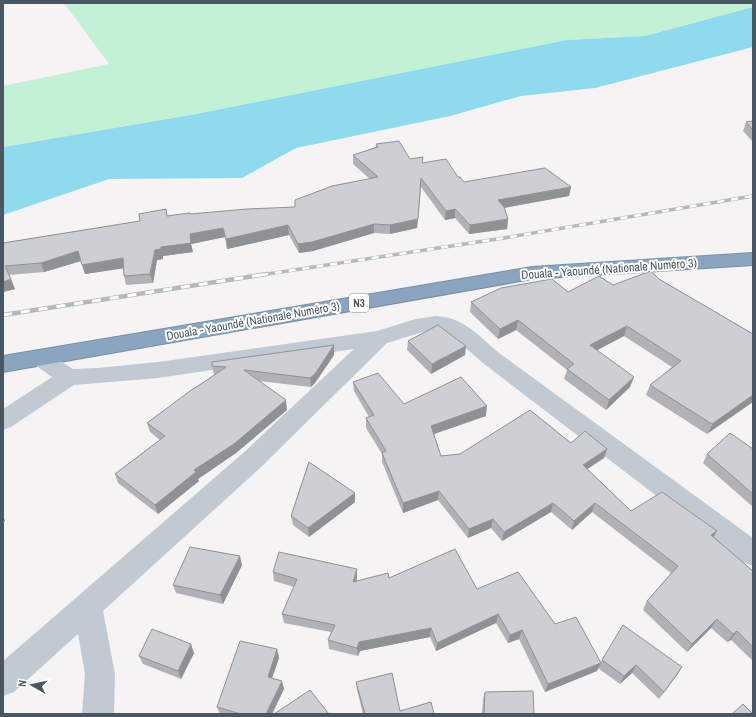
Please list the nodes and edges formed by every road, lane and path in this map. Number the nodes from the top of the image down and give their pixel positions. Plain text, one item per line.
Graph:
1 (753, 259) edge
2 (718, 262) junction
3 (646, 266) junction
4 (753, 269) edge
5 (664, 283) edge
6 (380, 338) junction
7 (40, 358) junction
8 (3, 364) edge
9 (69, 378) junction
10 (3, 421) edge
11 (753, 554) edge
12 (87, 605) junction
13 (3, 681) edge
14 (98, 714) edge

1 - 2 highway, Douala - Yaoundé (Nationale Numéro 3) / N3
2 - 3 highway, Douala - Yaoundé (Nationale Numéro 3) / N3
2 - 4 highway, Douala - Yaoundé (Nationale Numéro 3) / N3
3 - 5 street
3 - 7 highway, Douala - Yaoundé (Nationale Numéro 3) / N3
6 - 9 street
6 - 11 street
6 - 12 street
7 - 8 highway, Douala - Yaoundé (Nationale Numéro 3) / N3
7 - 9 street
9 - 10 street
12 - 13 street
12 - 14 street

